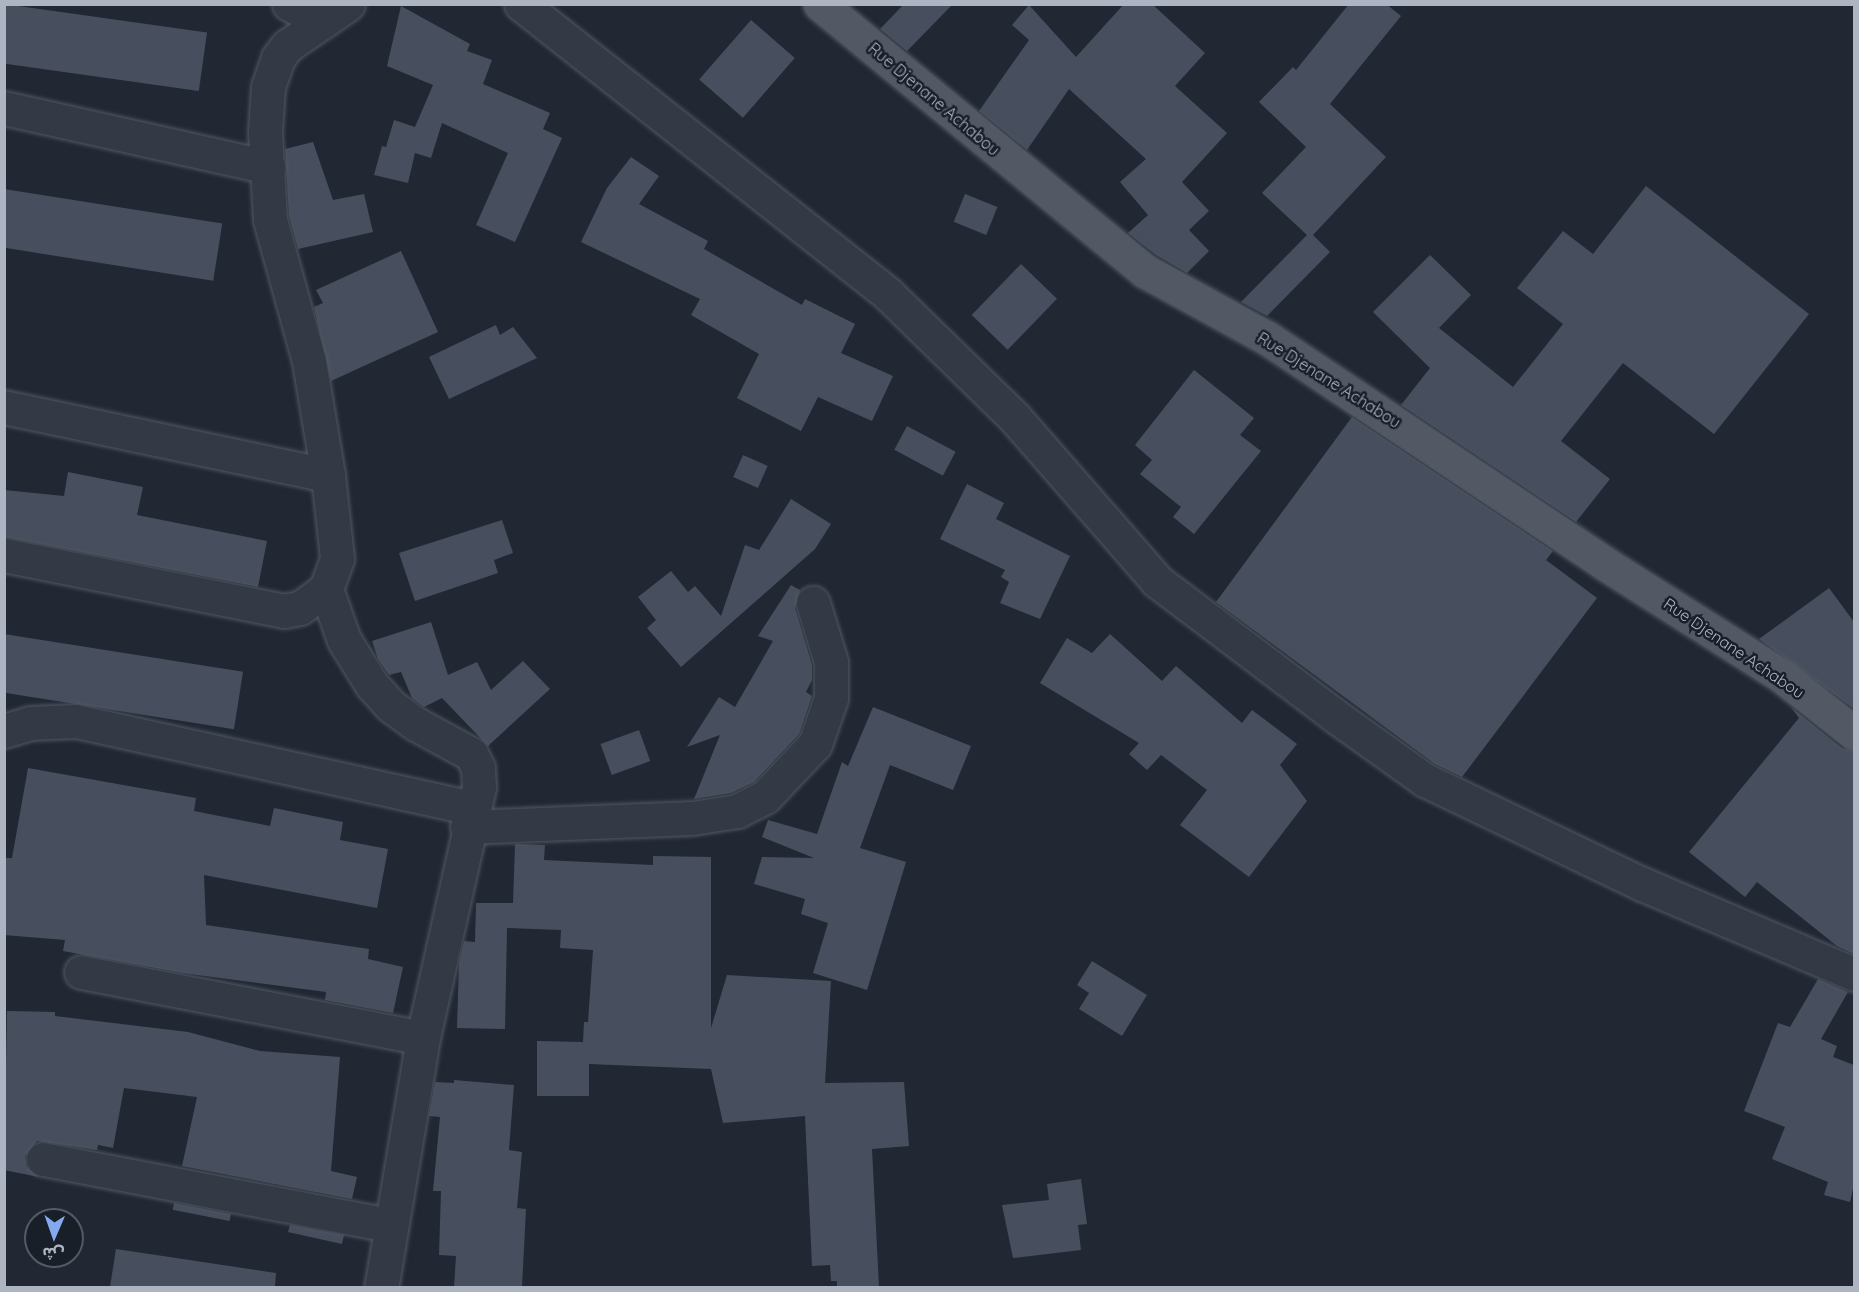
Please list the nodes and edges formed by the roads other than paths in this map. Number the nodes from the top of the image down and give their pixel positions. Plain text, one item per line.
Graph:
1 (289, 4) edge
2 (521, 4) edge
3 (820, 4) edge
4 (336, 13) edge
5 (4, 108) edge
6 (268, 167) junction
7 (4, 407) edge
8 (328, 475) junction
9 (4, 555) edge
10 (326, 589) junction
11 (813, 603) dead end
12 (4, 731) edge
13 (1854, 733) edge
14 (470, 817) junction
15 (81, 972) dead end
16 (1854, 974) edge
17 (423, 1038) junction
18 (43, 1159) dead end
19 (390, 1225) junction
20 (381, 1287) edge

1 - 4 street
2 - 16 street
3 - 13 main road, Rue Djenane Achabou
4 - 6 street
5 - 6 street
6 - 8 street
7 - 8 street
8 - 10 street
9 - 10 street
10 - 14 street
11 - 14 street
12 - 14 street
14 - 17 street
15 - 17 street
17 - 19 street
18 - 19 street
19 - 20 street

